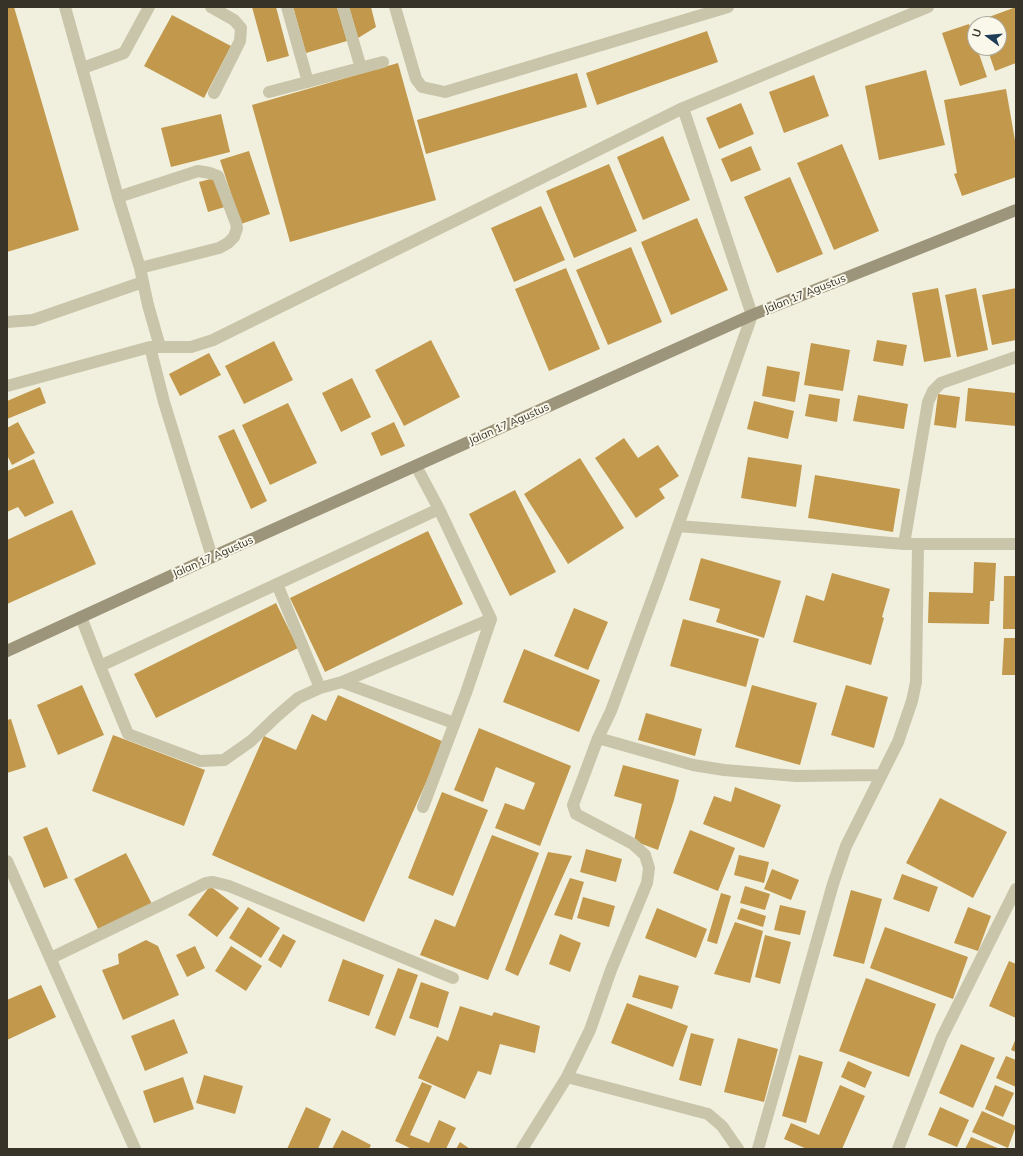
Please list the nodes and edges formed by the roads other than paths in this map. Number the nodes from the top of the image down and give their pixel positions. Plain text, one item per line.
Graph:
1 (65, 7) edge
2 (149, 7) edge
3 (211, 7) edge
4 (287, 7) edge
5 (344, 7) edge
6 (395, 7) edge
7 (728, 7) edge
8 (928, 7) edge
9 (383, 62) dead end
10 (83, 68) junction
11 (361, 68) junction
12 (308, 82) junction
13 (269, 92) dead end
14 (214, 93) dead end
15 (683, 108) junction
16 (118, 197) junction
17 (1016, 210) edge
18 (140, 268) junction
19 (143, 282) junction
20 (752, 315) junction
21 (7, 322) edge
22 (155, 347) junction
23 (1016, 357) edge
24 (7, 386) edge
25 (416, 466) junction
26 (439, 509) junction
27 (678, 526) junction
28 (904, 544) junction
29 (918, 544) junction
30 (1016, 544) edge
31 (212, 557) junction
32 (277, 584) junction
33 (81, 617) junction
34 (491, 619) junction
35 (7, 651) edge
36 (100, 666) junction
37 (342, 682) junction
38 (320, 688) junction
39 (454, 723) junction
40 (598, 738) junction
41 (882, 775) junction
42 (424, 807) dead end
43 (7, 861) edge
44 (1016, 888) edge
45 (51, 958) junction
46 (453, 978) dead end
47 (567, 1077) junction
48 (135, 1149) edge
49 (522, 1149) edge
50 (738, 1149) edge
51 (758, 1149) edge
52 (898, 1149) edge

1 - 10 street
2 - 10 street
3 - 14 street
4 - 12 street
5 - 11 street
6 - 7 street
8 - 15 street
9 - 11 street
10 - 16 street
11 - 12 street
12 - 13 street
15 - 20 street
15 - 22 street
16 - 18 street
16 - 18 street
17 - 20 street, Jalan 17 Agustus
18 - 19 street
19 - 21 street
19 - 22 street
20 - 25 street, Jalan 17 Agustus
20 - 27 street
22 - 24 street
22 - 31 street
23 - 28 street
25 - 26 street
25 - 31 street, Jalan 17 Agustus
26 - 32 street
26 - 34 street
27 - 28 street
27 - 40 street
28 - 29 street
29 - 30 street
29 - 41 street
31 - 33 street, Jalan 17 Agustus
32 - 36 street
32 - 38 street
33 - 35 street, Jalan 17 Agustus
33 - 36 street
34 - 37 street
34 - 39 street
36 - 38 street
37 - 38 street
37 - 39 street
39 - 42 street
40 - 41 street
40 - 47 street
41 - 51 street
43 - 45 street
44 - 52 street
45 - 46 street
45 - 48 street
47 - 49 street
47 - 50 street

